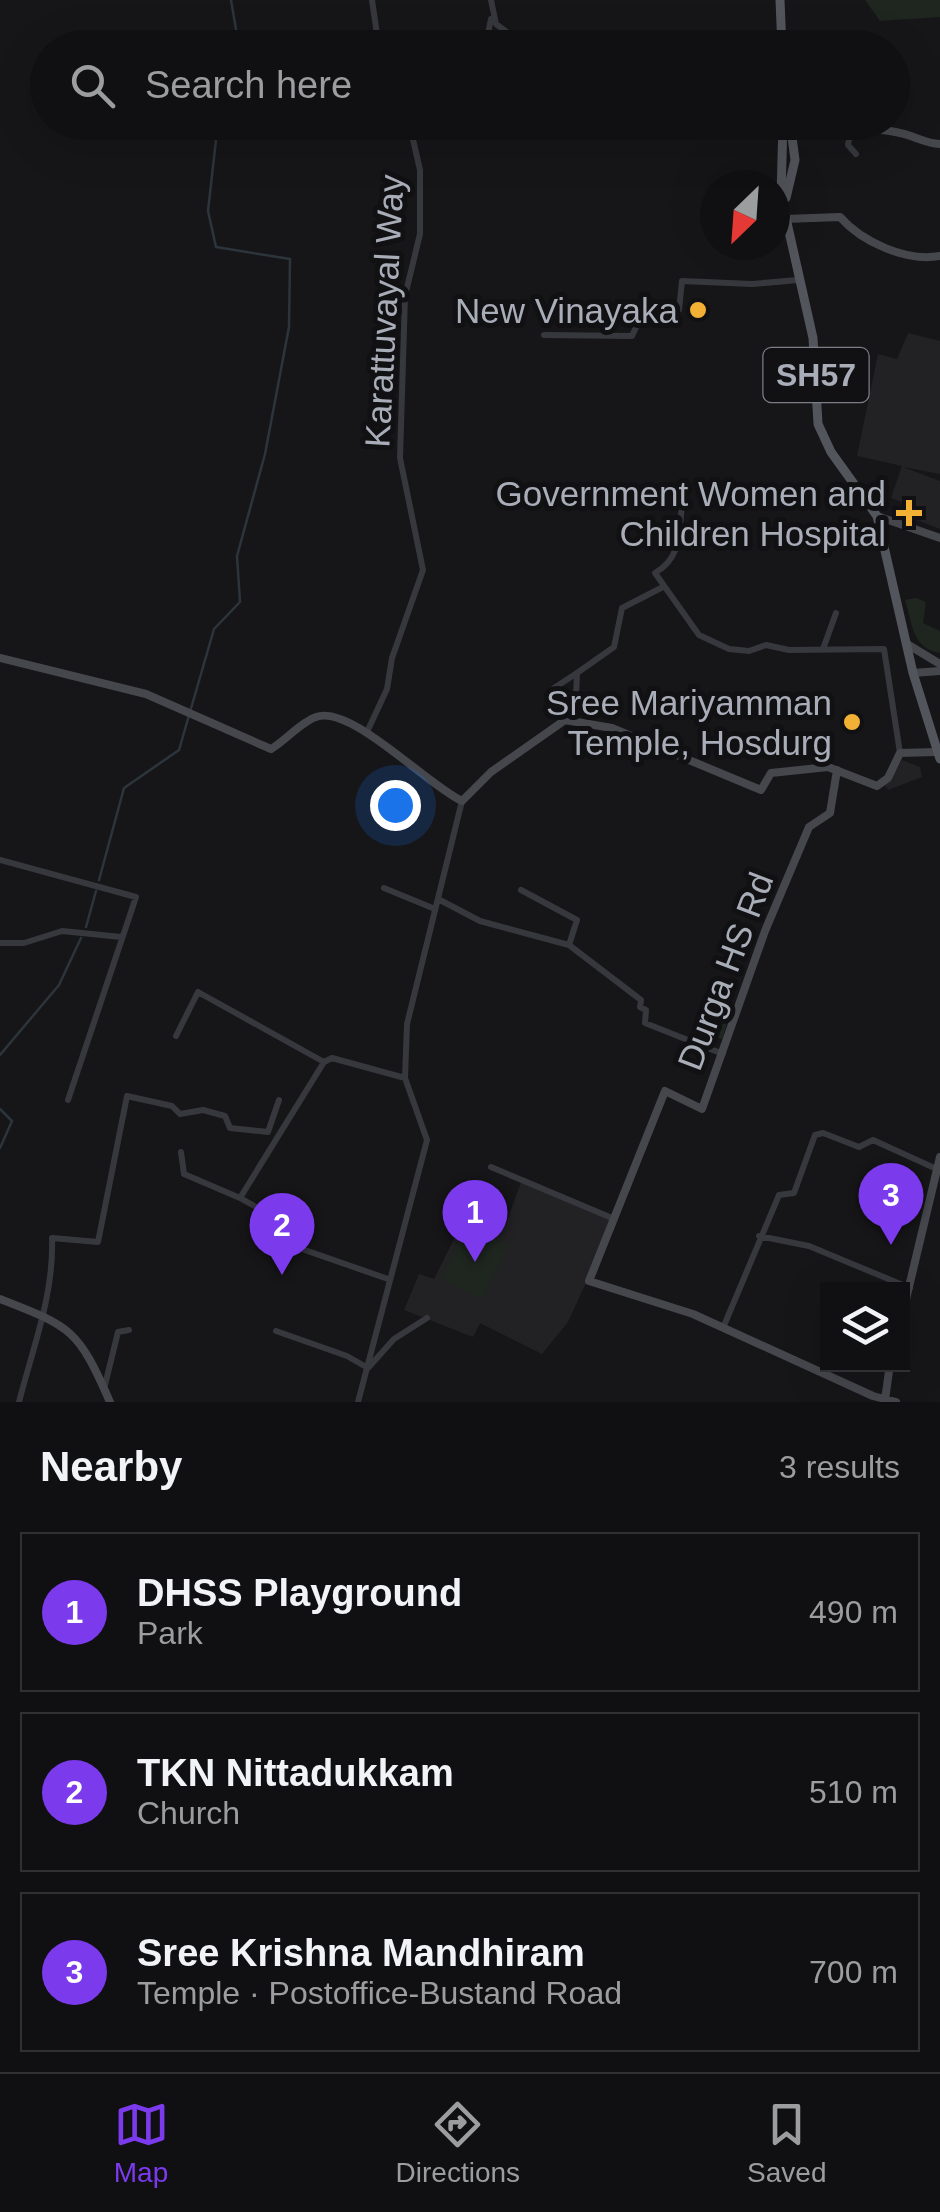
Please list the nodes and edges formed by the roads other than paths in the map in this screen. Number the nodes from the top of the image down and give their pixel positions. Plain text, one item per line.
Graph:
1 (372, 0) edge
2 (491, 0) edge
3 (780, 0) edge
4 (491, 18) junction
5 (376, 30) edge
6 (489, 30) edge
7 (506, 30) edge
8 (781, 30) edge
9 (910, 137) edge
10 (413, 140) edge
11 (783, 140) edge
12 (791, 140) edge
13 (849, 140) edge
14 (940, 144) edge
15 (856, 154) dead end
16 (780, 170) edge
17 (790, 177) edge
18 (790, 219) edge
19 (790, 242) edge
20 (940, 256) edge
21 (798, 280) junction
22 (544, 335) dead end
23 (683, 498) dead end
24 (877, 516) junction
25 (940, 538) edge
26 (662, 588) junction
27 (836, 613) dead end
28 (907, 644) junction
29 (823, 649) junction
30 (0, 658) edge
31 (940, 668) edge
32 (912, 672) junction
33 (577, 674) junction
34 (570, 720) junction
35 (367, 732) junction
36 (900, 753) junction
37 (938, 756) edge
38 (837, 770) junction
39 (462, 801) junction
40 (0, 860) edge
41 (384, 888) dead end
42 (521, 890) dead end
43 (438, 898) junction
44 (435, 909) junction
45 (122, 937) junction
46 (0, 944) edge
47 (569, 945) junction
48 (176, 1036) dead end
49 (724, 1055) junction
50 (324, 1062) junction
51 (406, 1078) junction
52 (68, 1100) dead end
53 (279, 1100) dead end
54 (181, 1152) dead end
55 (940, 1157) edge
56 (492, 1167) dead end
57 (938, 1170) edge
58 (240, 1198) junction
59 (612, 1218) junction
60 (759, 1236) junction
61 (388, 1279) junction
62 (896, 1282) edge
63 (910, 1288) edge
64 (0, 1298) edge
65 (42, 1313) junction
66 (427, 1318) dead end
67 (723, 1328) junction
68 (129, 1330) dead end
69 (276, 1332) dead end
70 (368, 1368) junction
71 (889, 1372) edge
72 (104, 1389) junction
73 (885, 1401) edge
74 (19, 1402) edge
75 (110, 1402) edge
76 (358, 1402) edge
77 (896, 1402) edge

1 - 5 street
2 - 4 street
3 - 8 main road
4 - 6 street
4 - 7 street
9 - 14 street
10 - 35 street, Karattuvayal Way
11 - 16 main road, SH57
12 - 17 main road
13 - 15 street
18 - 20 street
19 - 21 main road, SH57
21 - 22 street
21 - 24 main road, SH57
23 - 26 street
24 - 25 street
24 - 28 main road, SH57
26 - 29 street
26 - 33 street
27 - 29 street
28 - 31 street
28 - 32 main road, SH57
29 - 36 street
30 - 35 street
31 - 32 street
32 - 37 main road, SH57
33 - 34 street
33 - 34 street
34 - 38 street
34 - 39 street
35 - 39 street
36 - 37 street
36 - 38 street
38 - 49 street, Durga HS Rd
39 - 43 street
40 - 45 street
41 - 44 street
42 - 47 street
43 - 44 street
43 - 47 street
44 - 51 street
45 - 46 street
45 - 52 street
47 - 49 street
48 - 50 street
49 - 59 street, Durga HS Rd
50 - 51 street
50 - 58 street
51 - 61 street
53 - 65 street
54 - 58 street
55 - 57 street
56 - 59 street
57 - 60 street
57 - 63 street
58 - 61 street
59 - 67 street, Durga HS Rd
60 - 62 street
60 - 67 street
61 - 70 street
64 - 65 street
65 - 72 street
65 - 74 street
66 - 70 street
67 - 73 street, Durga HS Rd
68 - 72 street
69 - 70 street
70 - 76 street
71 - 73 street
72 - 75 street
73 - 77 street, Durga HS Rd

